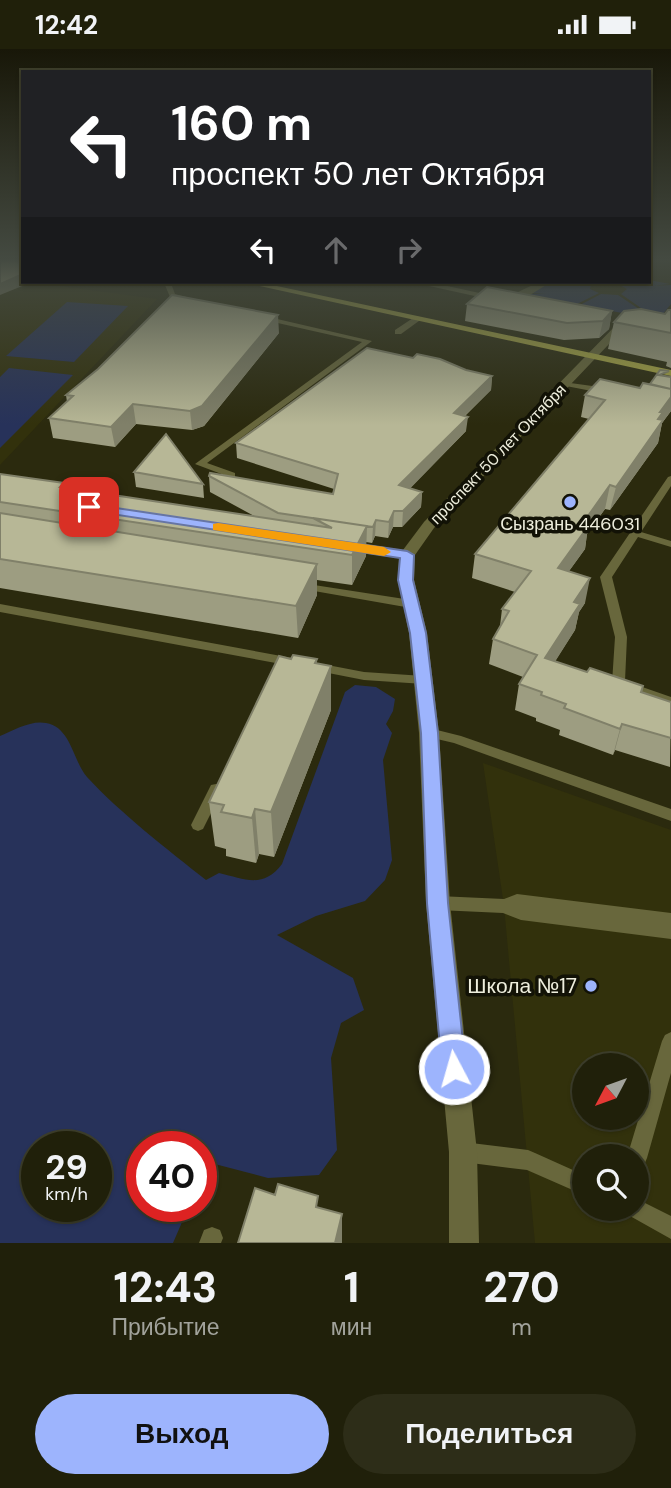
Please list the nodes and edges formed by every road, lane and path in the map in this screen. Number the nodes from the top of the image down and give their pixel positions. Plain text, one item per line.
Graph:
1 (253, 314) edge
2 (398, 314) edge
3 (419, 318) junction
4 (612, 321) edge
5 (398, 332) dead end
6 (593, 356) junction
7 (671, 373) edge
8 (566, 384) junction
9 (612, 392) edge
10 (232, 475) edge
11 (671, 479) edge
12 (637, 534) junction
13 (324, 543) edge
14 (671, 544) edge
15 (407, 555) junction
16 (290, 584) edge
17 (411, 604) junction
18 (0, 608) edge
19 (424, 680) junction
20 (671, 702) edge
21 (429, 733) junction
22 (221, 778) edge
23 (671, 815) edge
24 (198, 825) dead end
25 (438, 903) junction
26 (503, 907) junction
27 (671, 921) edge
28 (671, 932) edge
29 (671, 1041) edge
30 (641, 1144) edge
31 (463, 1152) junction
32 (572, 1180) edge
33 (649, 1216) edge
34 (671, 1228) edge
35 (464, 1243) edge

1 - 10 lane
2 - 3 main road
3 - 5 lane
3 - 6 main road
4 - 6 street, проспект 50 лет Октября
6 - 7 main road
6 - 8 street, проспект 50 лет Октября
8 - 9 lane
8 - 15 street, проспект 50 лет Октября
11 - 12 lane
12 - 14 lane
12 - 20 lane
13 - 15 street
15 - 17 street
16 - 17 lane
17 - 19 street
18 - 19 lane
19 - 21 street
21 - 23 lane
21 - 25 street
22 - 24 lane
25 - 26 lane
25 - 31 street
26 - 27 lane
26 - 28 lane
29 - 30 lane
31 - 32 lane
31 - 35 street
33 - 34 lane

